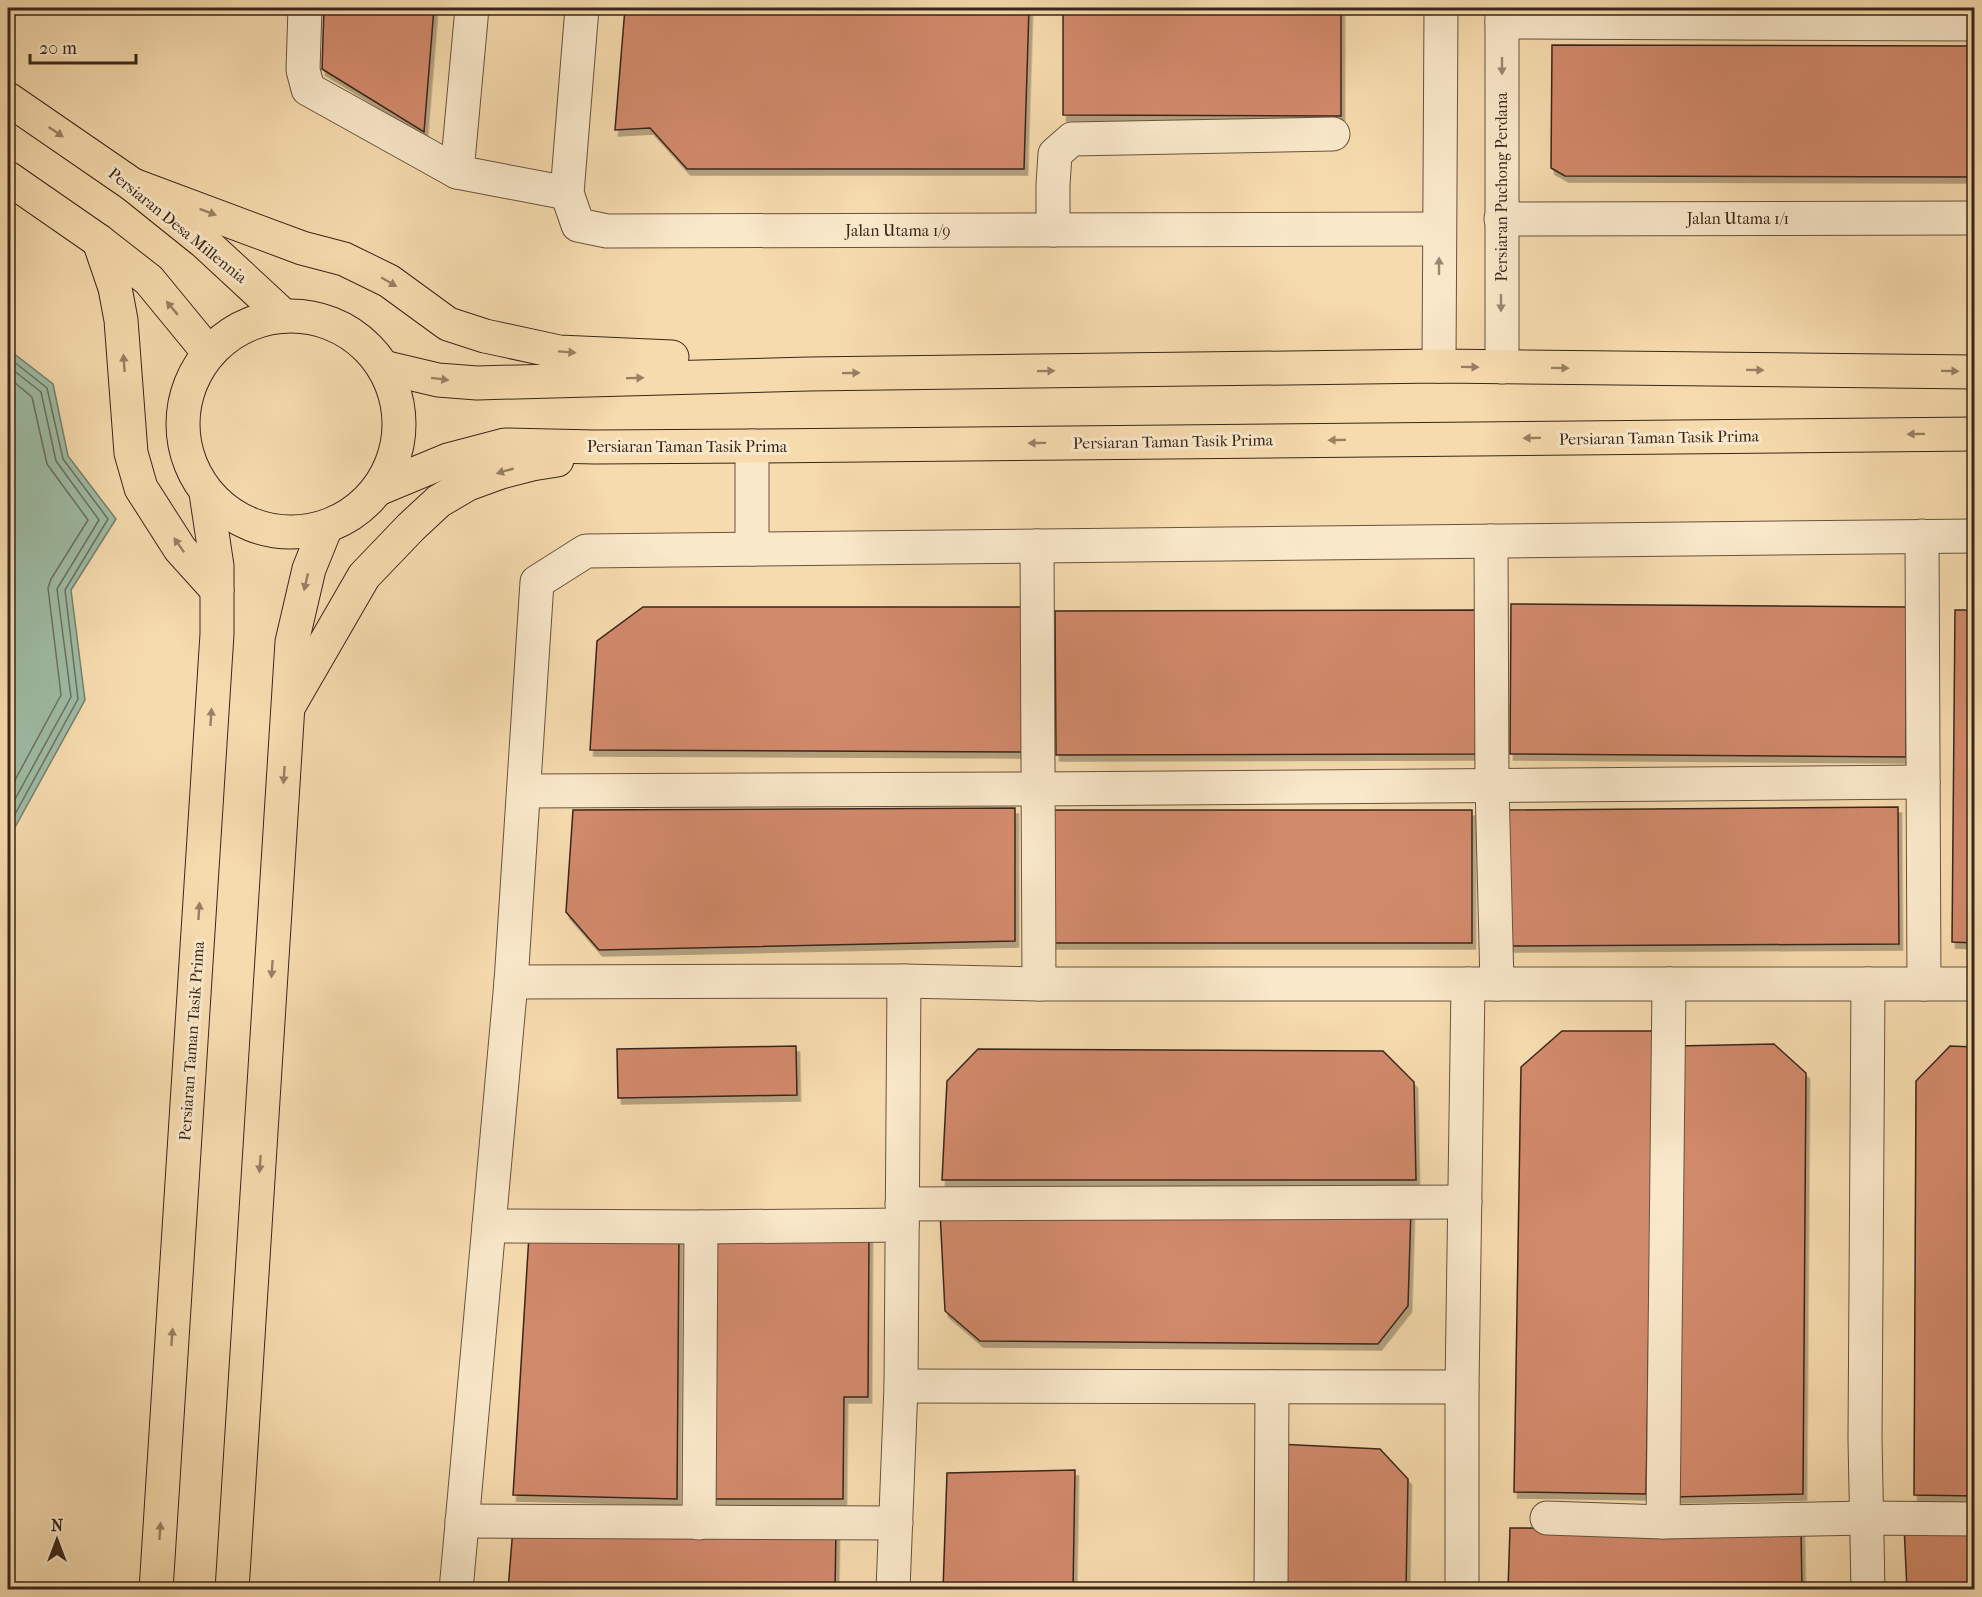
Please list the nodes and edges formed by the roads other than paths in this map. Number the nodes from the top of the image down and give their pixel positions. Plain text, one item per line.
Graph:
1 (305, 8) edge
2 (472, 8) edge
3 (582, 8) edge
4 (1441, 8) edge
5 (1502, 15) edge
6 (1974, 24) edge
7 (8, 99) edge
8 (1333, 134) dead end
9 (457, 172) junction
10 (8, 178) edge
11 (133, 185) junction
12 (567, 193) junction
13 (1974, 218) edge
14 (1501, 219) junction
15 (1439, 229) junction
16 (1053, 230) junction
17 (99, 241) junction
18 (285, 316) junction
19 (209, 353) junction
20 (1439, 366) junction
21 (383, 368) junction
22 (1502, 368) junction
23 (1974, 372) edge
24 (809, 374) junction
25 (1974, 434) edge
26 (645, 446) junction
27 (752, 446) junction
28 (378, 489) junction
29 (207, 493) junction
30 (326, 527) junction
31 (1922, 536) junction
32 (1974, 536) edge
33 (1491, 541) junction
34 (1037, 546) junction
35 (752, 549) junction
36 (217, 590) junction
37 (288, 708) junction
38 (1923, 782) junction
39 (1492, 785) junction
40 (1037, 789) junction
41 (524, 791) junction
42 (904, 981) junction
43 (511, 982) junction
44 (1039, 984) junction
45 (1482, 984) junction
46 (1669, 984) junction
47 (1868, 984) junction
48 (1924, 984) junction
49 (1974, 984) edge
50 (1465, 1202) junction
51 (902, 1215) junction
52 (489, 1226) junction
53 (701, 1227) junction
54 (901, 1386) junction
55 (1272, 1387) junction
56 (1462, 1387) junction
57 (1547, 1518) dead end
58 (1867, 1518) junction
59 (1974, 1520) edge
60 (462, 1521) junction
61 (1663, 1522) junction
62 (699, 1523) junction
63 (896, 1523) junction
64 (156, 1590) edge
65 (232, 1590) edge
66 (456, 1590) edge
67 (893, 1590) edge
68 (1271, 1590) edge
69 (1462, 1590) edge
70 (1868, 1590) edge

1 - 9 street
2 - 9 street
3 - 12 street, Jalan Utama 1/9
4 - 15 street
5 - 6 street
5 -> 14 street, Persiaran Puchong Perdana
7 -> 11 main road, Persiaran Desa Millennia
8 - 16 street
9 - 12 street
10 - 17 main road
11 - 18 main road, Persiaran Desa Millennia
11 -> 24 main road
12 - 16 street, Jalan Utama 1/9
13 - 14 street, Jalan Utama 1/1
14 -> 22 street, Persiaran Puchong Perdana
15 - 16 street, Jalan Utama 1/9
20 -> 15 street
19 -> 17 main road
36 -> 17 main road
18 - 19 main road
18 - 21 main road
19 - 29 main road
20 -> 22 main road
24 -> 20 main road
21 -> 24 main road
21 - 28 main road
22 -> 23 main road
25 -> 27 main road, Persiaran Taman Tasik Prima
26 - 27 main road, Persiaran Taman Tasik Prima
26 - 28 main road, Persiaran Taman Tasik Prima
26 -> 37 main road
27 - 35 street
28 - 30 main road
29 - 30 main road
29 - 36 main road, Persiaran Taman Tasik Prima
30 -> 37 main road
31 - 32 street
31 - 33 street
31 - 38 street
33 - 34 street
33 - 39 street
34 - 35 street
34 - 40 street
35 - 41 street
64 -> 36 main road, Persiaran Taman Tasik Prima
37 -> 65 main road
38 - 39 street
38 - 48 street
39 - 40 street
39 - 45 street
40 - 41 street
40 - 44 street
41 - 43 street
42 - 43 street
42 - 44 street
42 - 51 street
43 - 52 street
44 - 45 street
45 - 46 street
45 - 50 street
46 - 47 street
46 - 61 street
47 - 48 street
47 - 58 street
48 - 49 street
50 - 51 street
50 - 56 street
51 - 53 street
51 - 54 street
52 - 53 street
52 - 60 street
53 - 62 street
54 - 55 street
54 - 63 street
55 - 56 street
55 - 68 street
56 - 69 street
57 - 61 street
58 - 59 street
58 - 61 street
58 - 70 street
60 - 62 street
60 - 66 street
62 - 63 street
63 - 67 street

